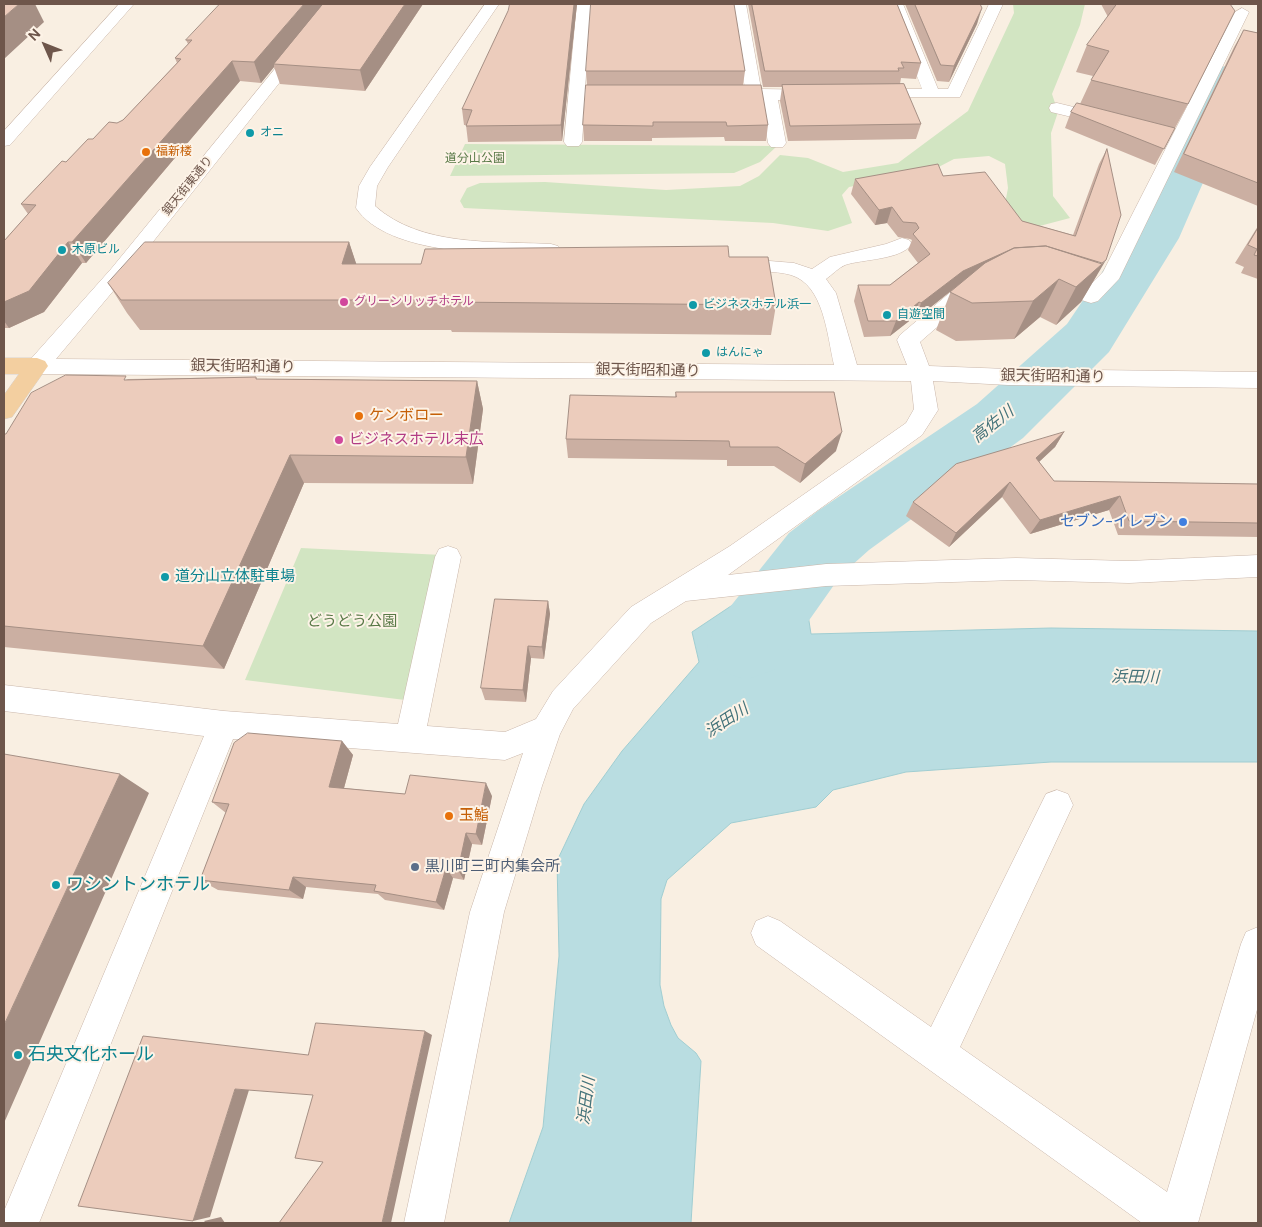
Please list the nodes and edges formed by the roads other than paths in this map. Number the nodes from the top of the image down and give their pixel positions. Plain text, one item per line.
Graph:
1 (127, 4) edge
2 (335, 4) edge
3 (492, 4) edge
4 (584, 4) edge
5 (739, 4) edge
6 (896, 4) edge
7 (996, 4) edge
8 (1244, 14) edge
9 (578, 94) junction
10 (636, 94) edge
11 (715, 94) edge
12 (836, 94) edge
13 (855, 94) edge
14 (932, 94) junction
15 (761, 95) junction
16 (1057, 108) dead end
17 (1123, 125) edge
18 (1161, 135) edge
19 (1180, 140) junction
20 (4, 141) edge
21 (573, 142) dead end
22 (777, 142) dead end
23 (902, 244) dead end
24 (569, 252) edge
25 (716, 262) edge
26 (1029, 276) edge
27 (814, 278) junction
28 (991, 278) edge
29 (4, 366) edge
30 (37, 366) junction
31 (848, 374) junction
32 (921, 374) junction
33 (1258, 380) edge
34 (4, 412) edge
35 (448, 557) dead end
36 (1258, 566) edge
37 (683, 590) junction
38 (4, 698) edge
39 (224, 725) junction
40 (547, 729) junction
41 (410, 738) junction
42 (1057, 805) dead end
43 (768, 933) dead end
44 (1258, 944) edge
45 (938, 1054) junction
46 (19, 1223) edge
47 (424, 1223) edge
48 (1177, 1223) edge

1 - 20 street
2 - 30 street, 銀天街東通り
3 - 24 street
4 - 9 street
5 - 15 street
6 - 14 street
7 - 14 street
8 - 19 street
9 - 10 street
9 - 21 street
11 - 15 street
12 - 15 street
13 - 14 street
15 - 22 street
16 - 17 street
18 - 19 street
19 - 26 street
23 - 27 street
25 - 27 street
27 - 31 street
28 - 32 street
29 - 30 main road
30 - 31 street, 銀天街昭和通り
30 - 34 main road
31 - 32 street, 銀天街昭和通り
32 - 33 street, 銀天街昭和通り
32 - 37 street
35 - 41 street
36 - 37 street
37 - 40 street
38 - 39 street
39 - 41 street
39 - 46 street
40 - 41 street
40 - 47 street
42 - 45 street
43 - 45 street
44 - 48 street
45 - 48 street

